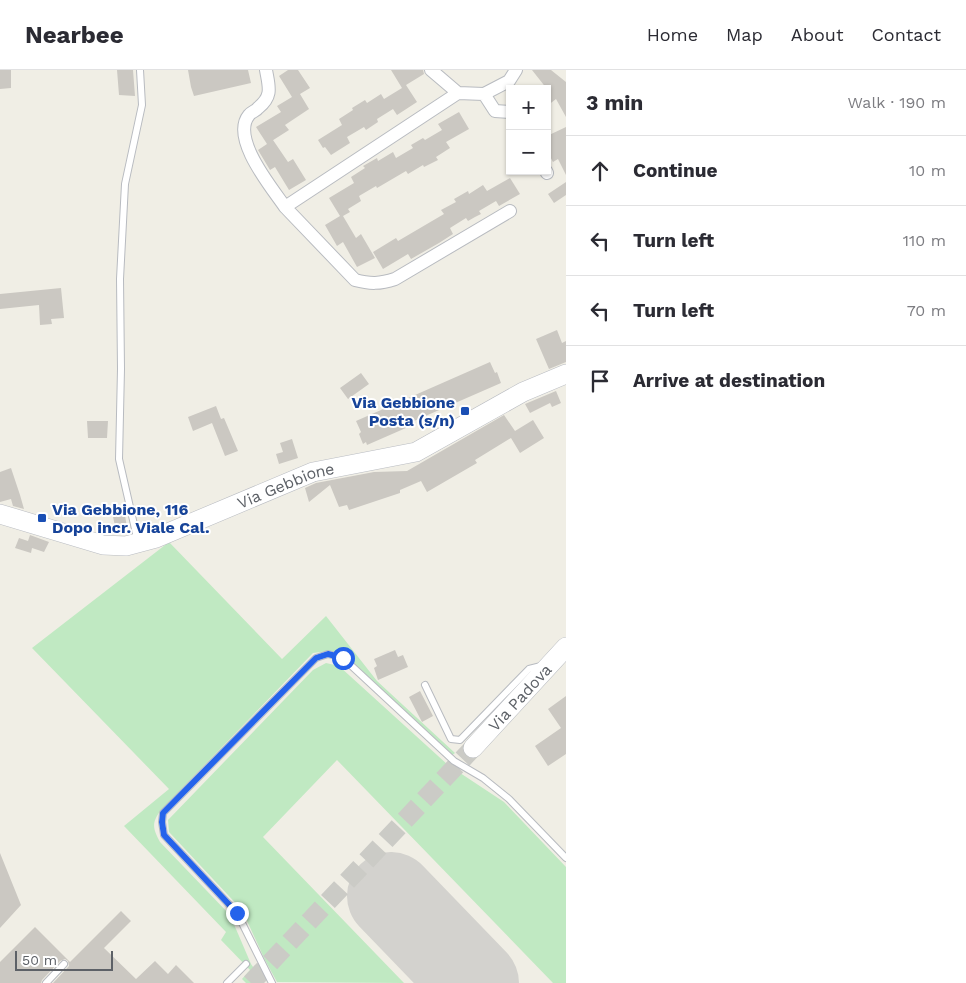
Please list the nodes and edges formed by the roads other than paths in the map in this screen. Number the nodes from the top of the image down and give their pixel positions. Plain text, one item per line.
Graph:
1 (140, 70) edge
2 (266, 70) edge
3 (431, 70) edge
4 (516, 70) edge
5 (458, 93) junction
6 (484, 94) junction
7 (506, 112) edge
8 (286, 207) junction
9 (510, 211) dead end
10 (566, 374) edge
11 (0, 514) edge
12 (138, 543) junction
13 (566, 646) edge
14 (548, 665) junction
15 (425, 685) dead end
16 (473, 748) tunnel mouth
17 (566, 858) edge
18 (64, 964) dead end
19 (246, 964) dead end
20 (46, 983) edge
21 (227, 983) edge
22 (272, 983) edge

1 - 12 lane
2 - 8 street
3 - 5 street
4 - 6 street
5 - 6 street
5 - 8 street
6 - 7 street
8 - 9 street
10 - 12 street, Via Gebbione
11 - 12 street, Via Gebbione
13 - 14 street, Via Padova
14 - 15 lane
14 - 16 street, Via Padova
17 - 22 lane
18 - 20 lane
19 - 21 lane

